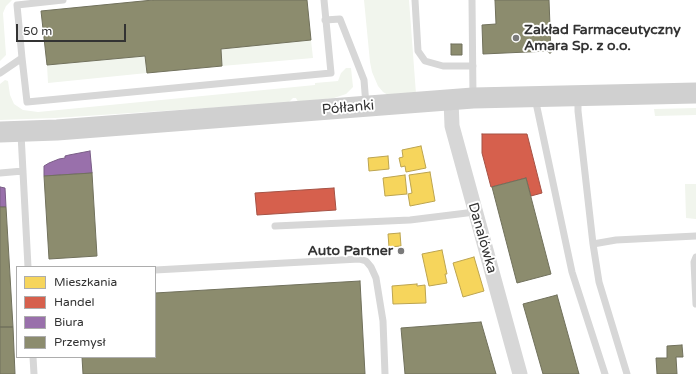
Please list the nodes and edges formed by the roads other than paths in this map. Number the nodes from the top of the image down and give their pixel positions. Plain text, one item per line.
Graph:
1 (63, 0) edge
2 (324, 0) edge
3 (415, 0) edge
4 (472, 0) edge
5 (326, 20) junction
6 (22, 58) junction
7 (473, 66) junction
8 (0, 73) edge
9 (696, 93) edge
10 (578, 95) junction
11 (534, 96) junction
12 (473, 98) junction
13 (451, 100) junction
14 (366, 106) junction
15 (0, 132) edge
16 (21, 132) junction
17 (23, 171) junction
18 (0, 172) edge
19 (475, 212) junction
20 (275, 226) dead end
21 (696, 236) edge
22 (593, 244) junction
23 (696, 257) edge
24 (28, 266) edge
25 (156, 270) edge
26 (696, 304) edge
27 (33, 358) edge
28 (34, 374) edge
29 (385, 374) edge
30 (520, 374) edge
31 (605, 374) edge
32 (627, 374) edge

1 - 6 lane
2 - 5 lane
3 - 7 lane
4 - 7 lane
5 - 6 lane
5 - 14 lane
6 - 8 lane
7 - 12 lane
9 - 10 street, Półłanki
10 - 11 street, Półłanki
10 - 22 lane
11 - 12 street, Półłanki
11 - 31 lane
12 - 13 street, Półłanki
13 - 14 street, Półłanki
13 - 19 street, Danalówka
14 - 16 street, Półłanki
15 - 16 street, Półłanki
16 - 17 lane
17 - 18 lane
17 - 24 lane
19 - 20 lane
19 - 30 street, Danalówka
21 - 22 lane
22 - 32 lane
23 - 26 lane
25 - 29 lane
27 - 28 lane

